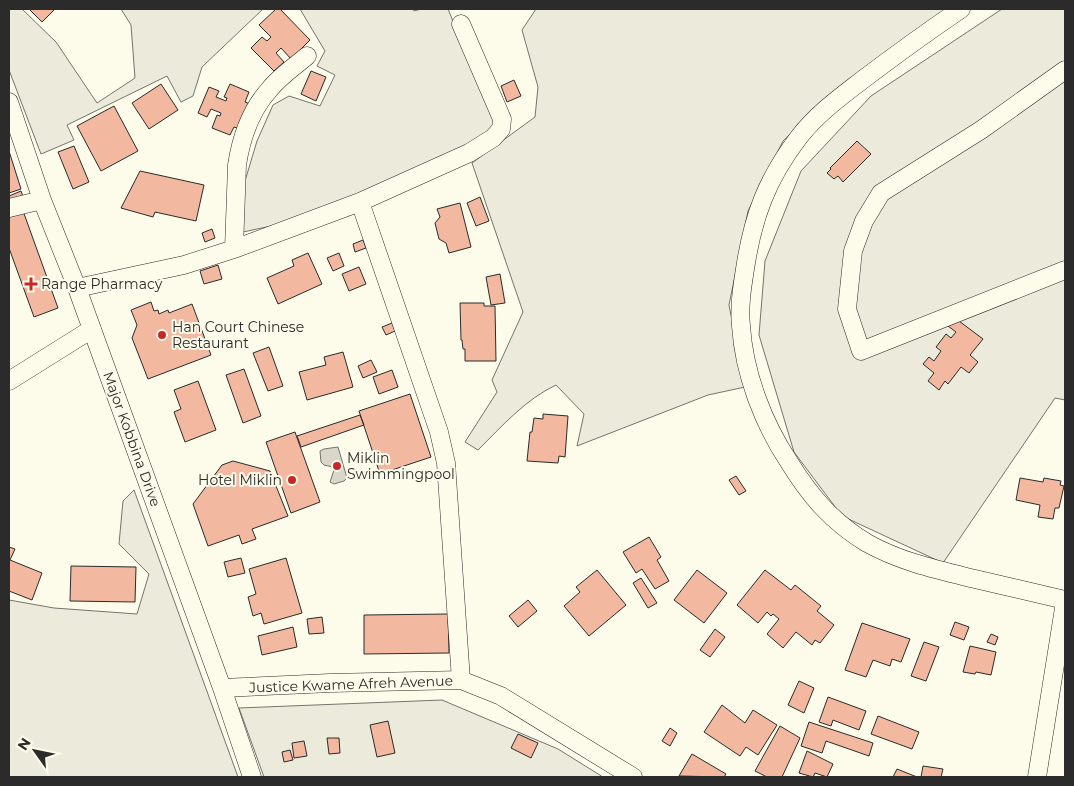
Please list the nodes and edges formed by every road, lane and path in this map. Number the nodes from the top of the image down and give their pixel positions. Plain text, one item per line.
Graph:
1 (961, 9) edge
2 (461, 24) dead end
3 (306, 56) dead end
4 (1065, 70) edge
5 (9, 102) edge
6 (42, 200) junction
7 (360, 202) junction
8 (9, 208) edge
9 (234, 249) junction
10 (1065, 270) edge
11 (78, 288) junction
12 (92, 328) junction
13 (9, 381) edge
14 (1065, 601) edge
15 (461, 680) junction
16 (222, 688) junction
17 (252, 777) edge
18 (633, 777) edge
19 (1037, 777) edge

1 - 14 street
2 - 7 street
3 - 9 street
4 - 10 street
5 - 6 street, Major Kobbina Drive
6 - 8 street
6 - 11 street, Major Kobbina Drive
7 - 9 street
7 - 15 street
9 - 11 street
11 - 12 street, Major Kobbina Drive
12 - 13 street
12 - 16 street, Major Kobbina Drive
14 - 19 street
15 - 16 street, Justice Kwame Afreh Avenue
15 - 18 street, Justice Kwame Afreh Avenue
16 - 17 street, Major Kobbina Drive

